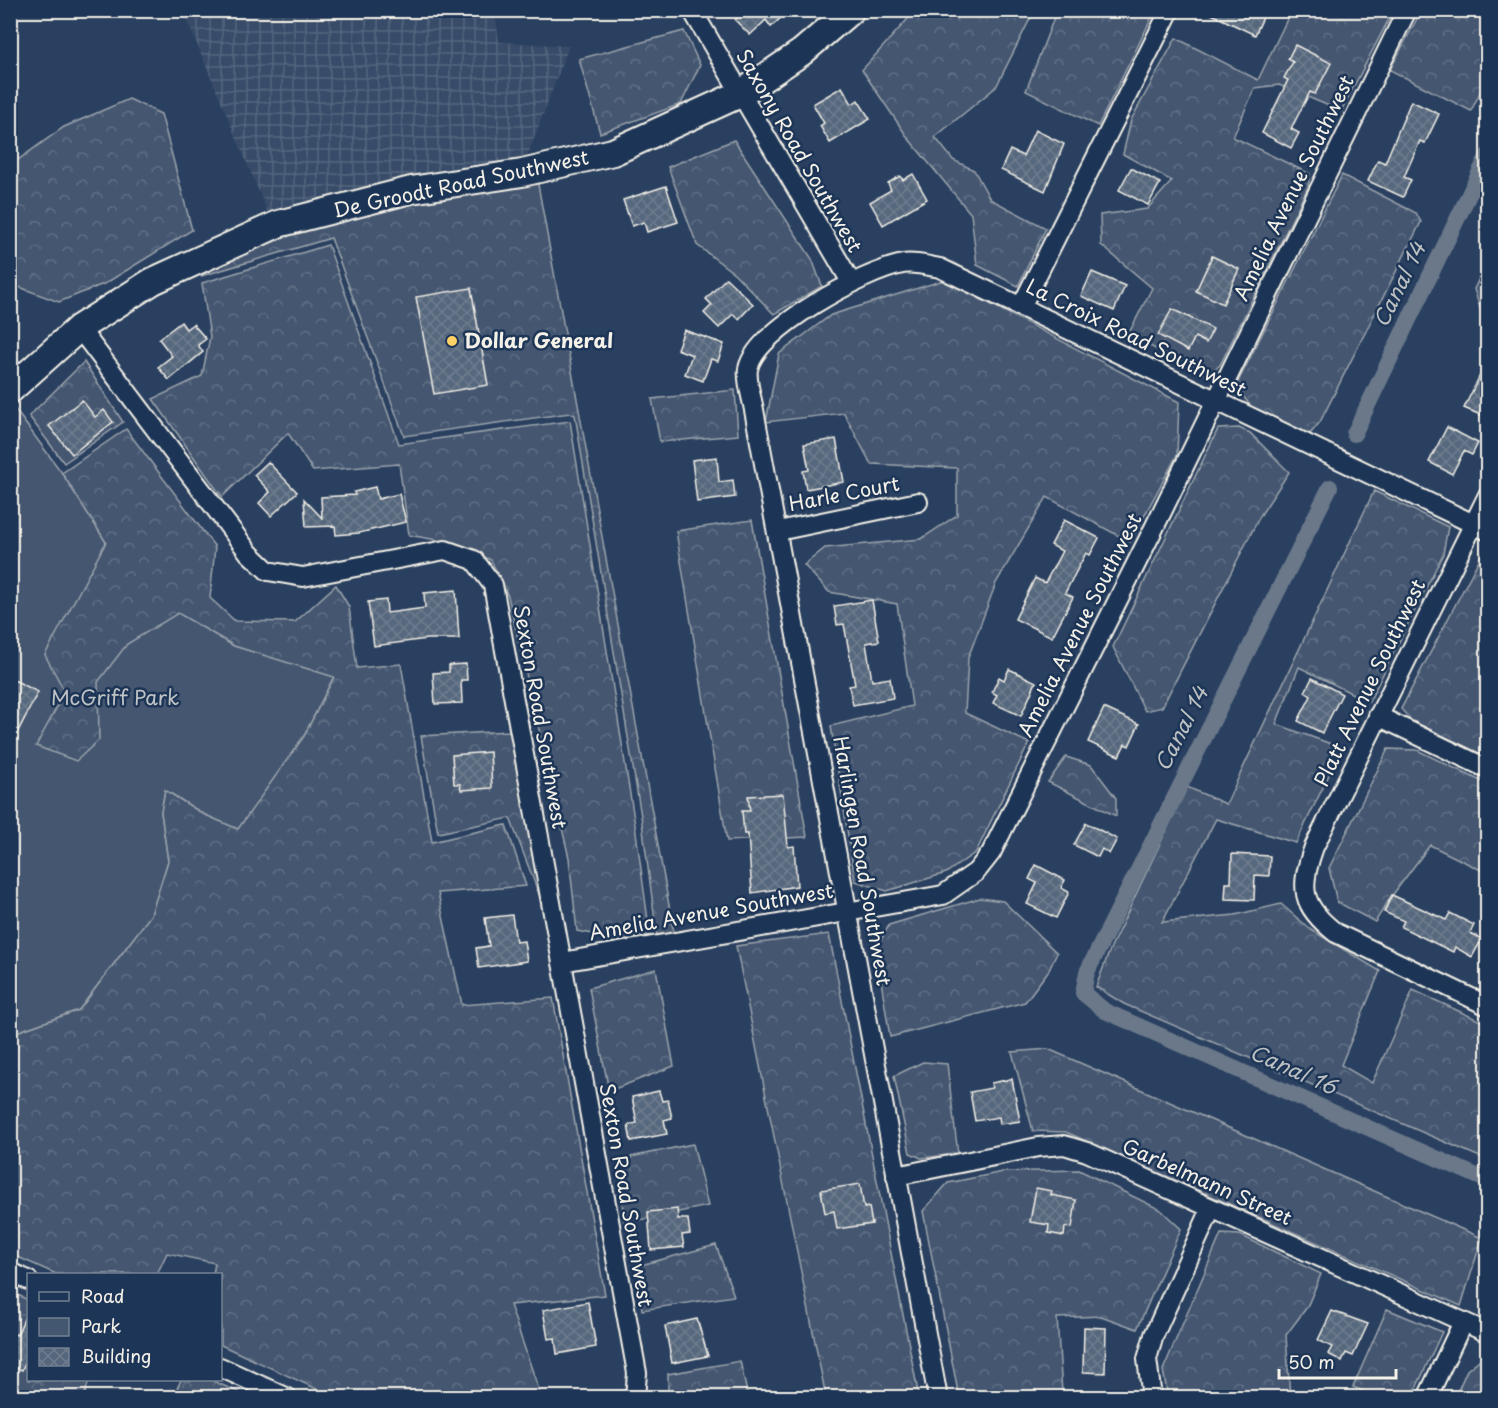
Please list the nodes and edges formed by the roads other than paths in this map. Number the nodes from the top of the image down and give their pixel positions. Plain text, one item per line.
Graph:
1 (692, 10) edge
2 (851, 10) edge
3 (1170, 10) edge
4 (1407, 10) edge
5 (740, 94) junction
6 (850, 282) junction
7 (1021, 307) junction
8 (80, 328) junction
9 (767, 338) joint
10 (10, 390) edge
11 (1215, 400) junction
12 (1488, 495) edge
13 (918, 502) dead end
14 (1480, 527) edge
15 (778, 531) junction
16 (1378, 716) junction
17 (1488, 769) edge
18 (849, 910) junction
19 (562, 962) junction
20 (1488, 1006) edge
21 (896, 1176) junction
22 (1211, 1209) junction
23 (10, 1272) edge
24 (27, 1280) edge
25 (1463, 1322) junction
26 (1488, 1333) edge
27 (222, 1368) edge
28 (288, 1398) edge
29 (635, 1398) edge
30 (938, 1398) edge
31 (1152, 1398) edge
32 (1427, 1398) edge

1 - 5 street, Saxony Road Southwest
2 - 5 street, De Groodt Road Southwest
3 - 7 street
4 - 11 street, Amelia Avenue Southwest
5 - 6 street, Saxony Road Southwest
5 - 8 street, De Groodt Road Southwest
6 - 7 street, La Croix Road Southwest
6 - 9 street, La Croix Road Southwest
7 - 11 street, La Croix Road Southwest
8 - 10 street, De Groodt Road Southwest
8 - 19 street, Sexton Road Southwest
9 - 15 street, Harlingen Road Southwest
11 - 14 street, La Croix Road Southwest
11 - 18 street, Amelia Avenue Southwest
12 - 14 street, Platt Avenue Southwest
13 - 15 street, Harle Court
14 - 16 street, Platt Avenue Southwest
15 - 18 street, Harlingen Road Southwest
16 - 17 street
16 - 20 street, Platt Avenue Southwest
18 - 19 street, Amelia Avenue Southwest
18 - 21 street, Harlingen Road Southwest
19 - 29 street, Sexton Road Southwest
21 - 22 street, Garbelmann Street
21 - 30 street, Harlingen Road Southwest
22 - 25 street, Garbelmann Street
22 - 31 street
23 - 24 street
25 - 26 street, Garbelmann Street
25 - 32 street
27 - 28 street

